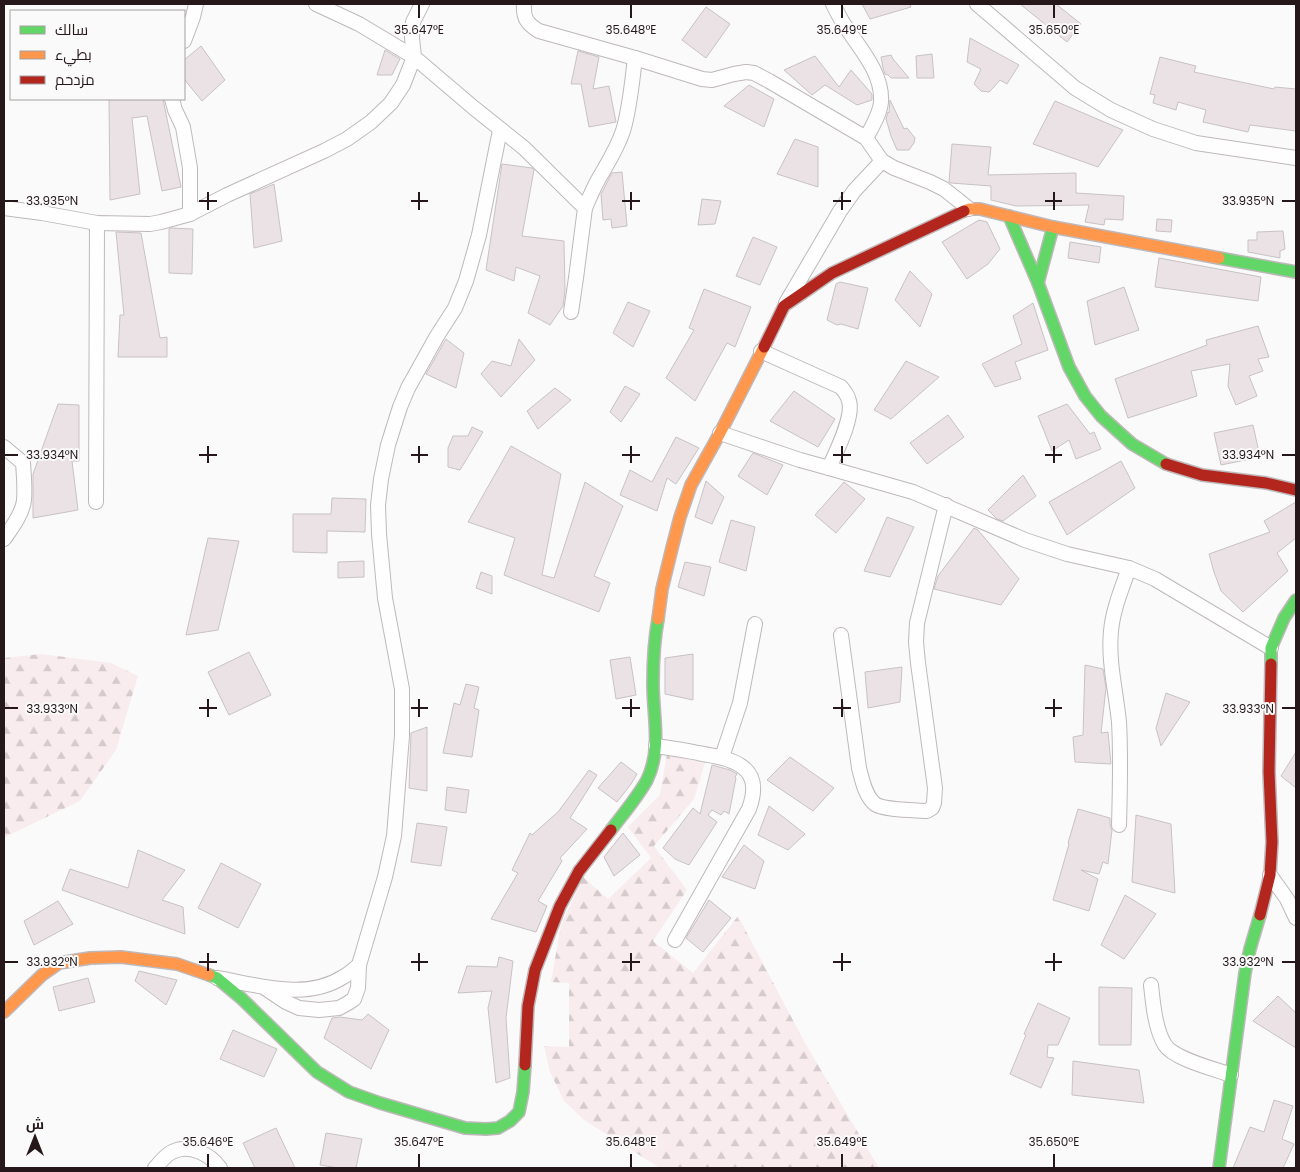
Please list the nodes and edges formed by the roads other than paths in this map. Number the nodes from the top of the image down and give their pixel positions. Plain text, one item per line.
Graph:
1 (196, 4) edge
2 (316, 4) edge
3 (422, 4) edge
4 (524, 4) edge
5 (833, 4) edge
6 (977, 4) edge
7 (185, 38) edge
8 (414, 57) junction
9 (635, 58) junction
10 (172, 100) edge
11 (500, 130) junction
12 (866, 138) junction
13 (1296, 158) edge
14 (882, 160) junction
15 (4, 208) edge
16 (585, 208) junction
17 (969, 209) junction
18 (190, 214) junction
19 (1009, 216) junction
20 (97, 223) junction
21 (1053, 227) junction
22 (1296, 272) edge
23 (1038, 283) junction
24 (784, 306) junction
25 (570, 312) dead end
26 (761, 351) junction
27 (720, 433) junction
28 (4, 447) edge
29 (829, 468) junction
30 (1296, 490) edge
31 (96, 502) dead end
32 (946, 506) junction
33 (4, 539) edge
34 (1129, 568) junction
35 (1296, 600) edge
36 (755, 624) dead end
37 (841, 635) dead end
38 (1270, 648) junction
39 (656, 746) junction
40 (722, 757) junction
41 (1119, 825) dead end
42 (1270, 875) junction
43 (1296, 918) edge
44 (674, 940) dead end
45 (359, 965) junction
46 (217, 978) junction
47 (1151, 985) dead end
48 (265, 988) junction
49 (4, 1012) edge
50 (1231, 1075) junction
51 (155, 1168) edge
52 (220, 1168) edge
53 (1219, 1168) edge

1 - 7 street
2 - 8 street
3 - 8 street
4 - 9 street
5 - 12 street
6 - 13 street
8 - 11 street
8 - 18 street
9 - 12 street
9 - 16 street
10 - 18 street
11 - 16 street
11 - 45 street
12 - 14 street
14 - 17 street
14 - 24 street
15 - 20 street
16 - 25 street
17 - 19 street
17 - 24 street
18 - 20 street
19 - 21 street
19 - 23 street
20 - 31 street
21 - 22 street
21 - 23 street
23 - 30 street
24 - 26 street
26 - 27 street
26 - 29 street
27 - 29 street
27 - 39 street
28 - 33 street
29 - 32 street
32 - 34 street
32 - 37 street
34 - 38 street
34 - 41 street
35 - 38 street
36 - 40 street
38 - 42 street
39 - 40 street
39 - 46 street
40 - 44 street
42 - 43 street
42 - 50 street
45 - 48 street
45 - 48 street
46 - 48 street
46 - 49 street
47 - 50 street
50 - 53 street
51 - 52 street

